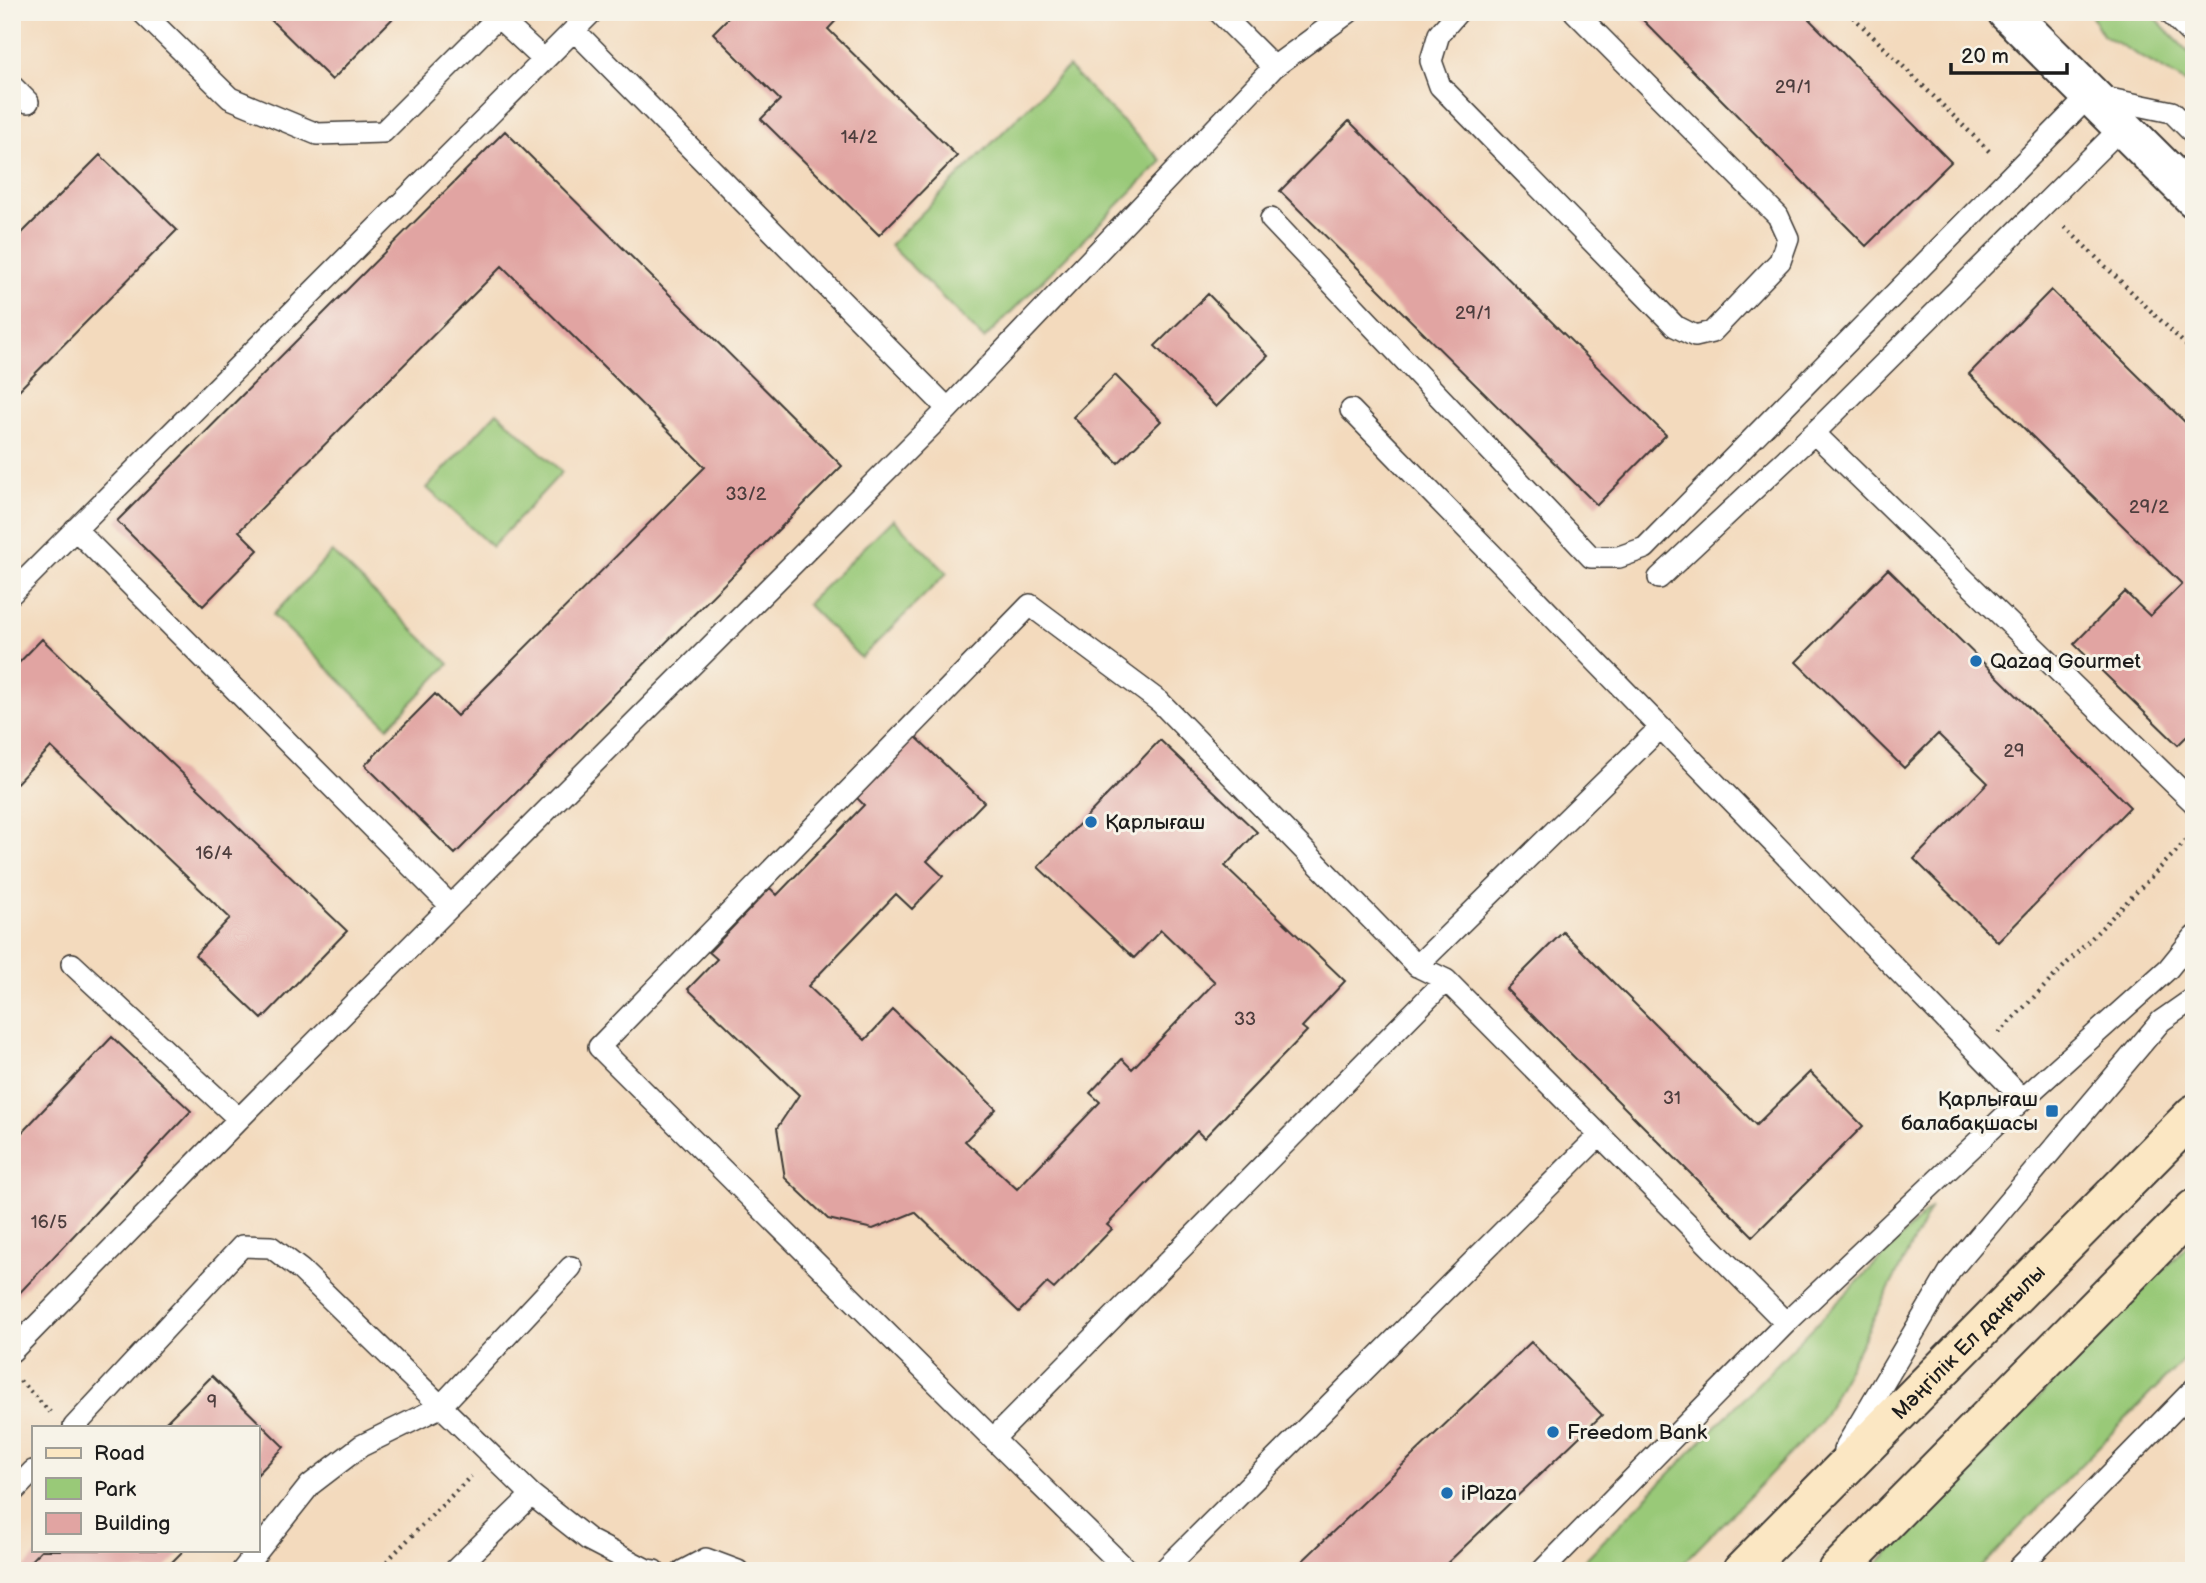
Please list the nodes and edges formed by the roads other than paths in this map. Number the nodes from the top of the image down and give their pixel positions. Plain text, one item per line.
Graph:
1 (142, 12) edge
2 (592, 12) edge
3 (1219, 12) edge
4 (1349, 12) edge
5 (1458, 12) edge
6 (1575, 12) edge
7 (2007, 12) edge
8 (2169, 12) edge
9 (501, 14) edge
10 (574, 30) junction
11 (2194, 37) edge
12 (544, 60) junction
13 (1273, 67) junction
14 (12, 86) edge
15 (2090, 94) junction
16 (28, 102) dead end
17 (2122, 127) junction
18 (2194, 134) edge
19 (2194, 198) edge
20 (1270, 219) dead end
21 (947, 409) junction
22 (1351, 410) dead end
23 (1814, 433) junction
24 (75, 529) junction
25 (1659, 578) dead end
26 (12, 593) edge
27 (1660, 728) junction
28 (2194, 803) edge
29 (451, 906) junction
30 (2194, 937) edge
31 (2194, 958) edge
32 (72, 964) dead end
33 (1417, 966) junction
34 (2168, 969) junction
35 (1446, 980) junction
36 (2194, 998) edge
37 (2023, 1099) junction
38 (2194, 1114) edge
39 (239, 1119) junction
40 (1600, 1135) junction
41 (2194, 1209) edge
42 (571, 1267) dead end
43 (1786, 1323) junction
44 (12, 1351) edge
45 (2194, 1390) edge
46 (440, 1407) junction
47 (65, 1423) edge
48 (993, 1439) junction
49 (32, 1472) edge
50 (12, 1493) edge
51 (1819, 1493) junction
52 (532, 1495) junction
53 (259, 1550) edge
54 (257, 1552) edge
55 (242, 1571) edge
56 (454, 1571) edge
57 (654, 1571) edge
58 (683, 1571) edge
59 (738, 1571) edge
60 (1128, 1571) edge
61 (1163, 1571) edge
62 (1542, 1571) edge
63 (1742, 1571) edge
64 (1837, 1571) edge
65 (2016, 1571) edge

1 - 9 lane
2 - 10 lane
3 - 13 lane
4 - 13 lane
5 - 6 lane
7 - 15 street
8 - 11 lane
9 - 12 lane
10 - 12 lane
10 - 21 lane
12 - 24 lane
13 - 21 lane
14 - 16 lane
15 - 17 street
15 - 18 lane
15 - 20 lane
17 - 19 street
17 - 23 lane
21 - 29 lane
22 - 27 lane
23 - 25 lane
23 - 28 lane
24 - 26 lane
24 - 29 lane
27 - 33 lane
27 - 37 lane
29 - 39 lane
30 - 34 lane
31 - 34 lane
32 - 39 lane
33 - 35 lane
33 - 48 lane
34 - 37 lane
35 - 40 lane
35 - 48 lane
36 - 51 lane
37 - 43 lane
38 - 51 main road, Мәңгілік Ел даңғылы
39 - 44 lane
40 - 43 lane
40 - 61 lane
41 - 64 main road
42 - 46 lane
43 - 62 lane
45 - 65 lane
46 - 47 lane
46 - 52 lane
46 - 53 lane
48 - 60 lane
49 - 50 lane
51 - 63 main road, Мәңгілік Ел даңғылы
52 - 56 lane
52 - 57 lane
54 - 55 lane
58 - 59 lane

